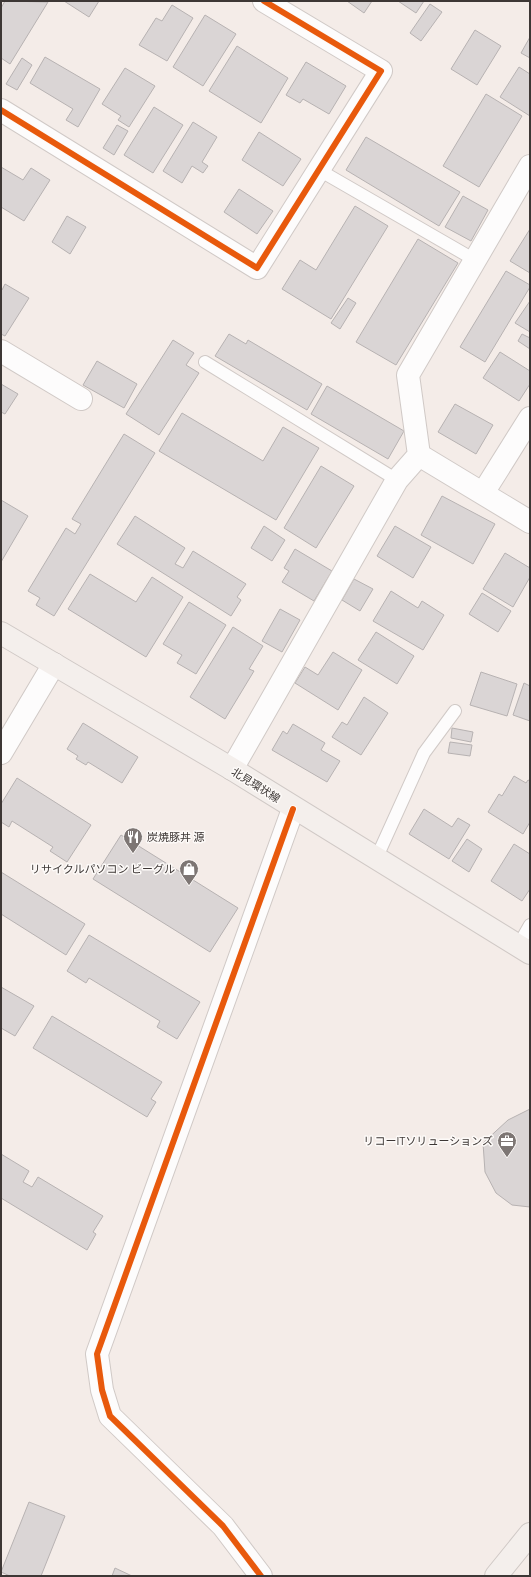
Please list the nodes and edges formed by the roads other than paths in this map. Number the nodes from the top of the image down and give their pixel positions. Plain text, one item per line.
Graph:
1 (264, 1) edge
2 (1, 110) edge
3 (530, 166) edge
4 (319, 170) junction
5 (475, 260) junction
6 (1, 351) edge
7 (205, 362) dead end
8 (82, 399) dead end
9 (530, 418) edge
10 (419, 455) junction
11 (397, 480) junction
12 (483, 493) junction
13 (530, 522) edge
14 (1, 633) edge
15 (54, 664) junction
16 (455, 711) dead end
17 (1, 753) edge
18 (232, 770) junction
19 (293, 808) junction
20 (376, 859) junction
21 (530, 925) edge
22 (524, 950) edge
23 (530, 1534) edge
24 (261, 1576) edge
25 (496, 1576) edge

1 - 4 street
2 - 4 street
3 - 5 street
4 - 5 lane
5 - 10 street
6 - 8 street
7 - 11 lane
9 - 12 street
10 - 11 street
10 - 12 street
11 - 18 street
12 - 13 street
14 - 15 main road, 北見環状線
15 - 17 street
15 - 18 main road, 北見環状線
16 - 20 lane
18 - 19 main road, 北見環状線
19 - 20 main road, 北見環状線
19 - 24 street
20 - 22 main road, 北見環状線
21 - 22 lane
23 - 25 main road

